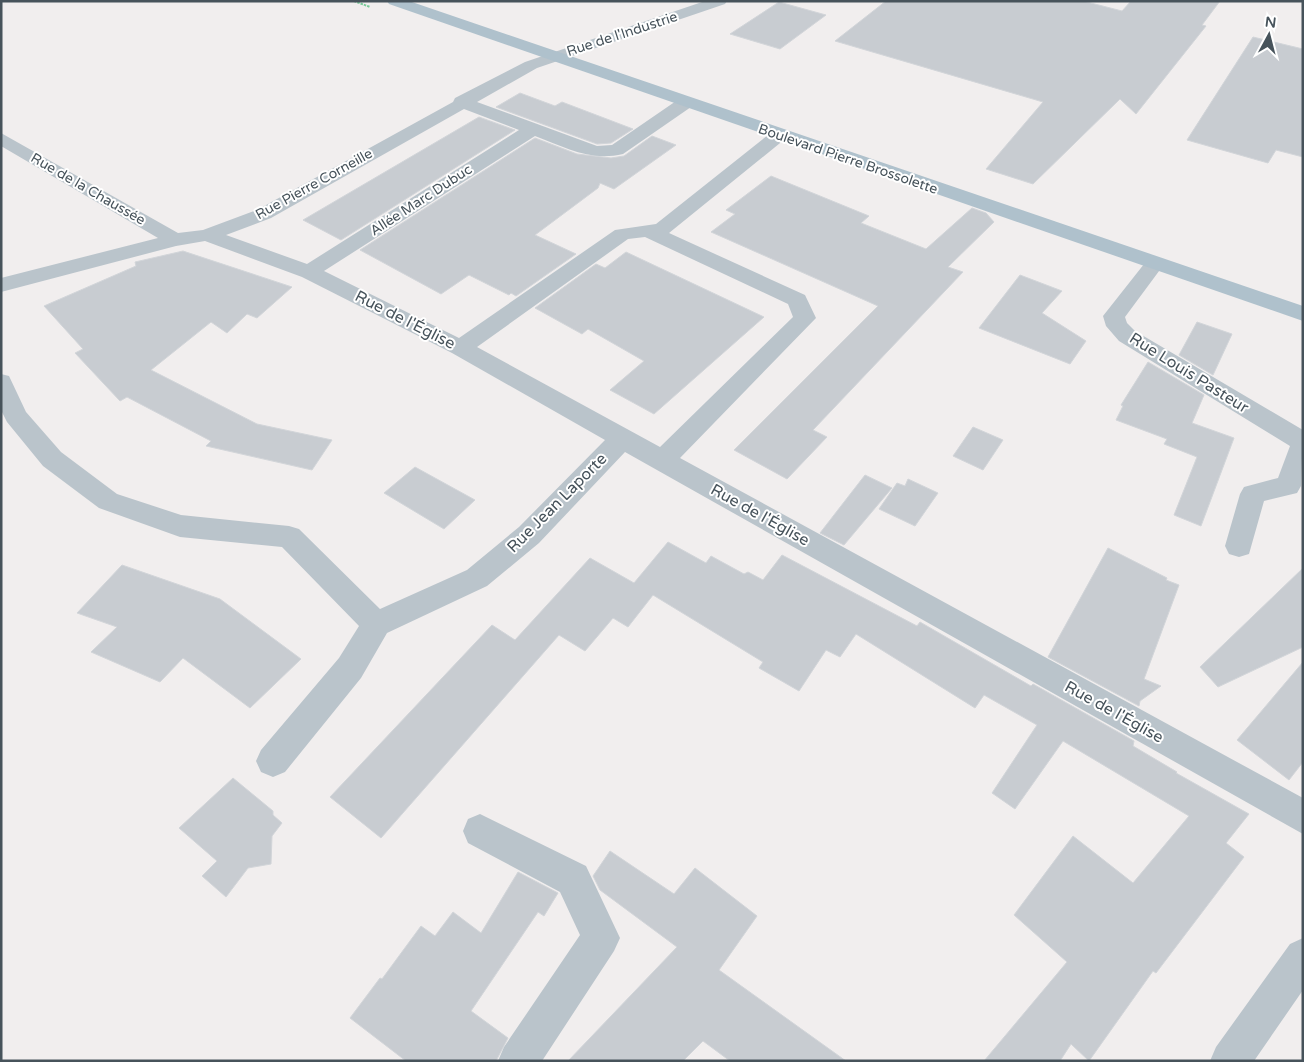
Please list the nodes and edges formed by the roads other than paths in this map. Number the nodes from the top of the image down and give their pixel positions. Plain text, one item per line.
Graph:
1 (394, 1) edge
2 (720, 1) edge
3 (553, 56) junction
4 (462, 102) junction
5 (685, 103) junction
6 (532, 129) junction
7 (779, 135) junction
8 (1, 138) edge
9 (648, 231) junction
10 (207, 235) junction
11 (175, 240) junction
12 (1155, 263) junction
13 (309, 272) junction
14 (1, 286) edge
15 (1303, 314) edge
16 (460, 348) junction
17 (1, 382) edge
18 (623, 438) junction
19 (1303, 443) edge
20 (663, 460) junction
21 (1239, 546) dead end
22 (376, 624) junction
23 (273, 760) dead end
24 (1303, 817) edge
25 (480, 831) dead end
26 (1303, 957) edge
27 (518, 1061) edge
28 (1230, 1061) edge

1 - 3 main road, Boulevard Pierre Brossolette
2 - 3 street, Rue de l'Industrie
3 - 4 street, Rue Pierre Corneille
3 - 5 main road, Boulevard Pierre Brossolette
4 - 6 street
4 - 10 street, Rue Pierre Corneille
5 - 6 street
5 - 7 main road, Boulevard Pierre Brossolette
6 - 13 street, Allée Marc Dubuc
7 - 9 street
7 - 12 main road, Boulevard Pierre Brossolette
8 - 11 street, Rue de la Chaussée
9 - 16 street
9 - 20 street
10 - 11 street, Rue Pierre Corneille
10 - 13 street, Rue de l'Église
11 - 14 street, Rue Pierre Corneille
12 - 15 main road, Boulevard Pierre Brossolette
12 - 19 street, Rue Louis Pasteur
13 - 16 street, Rue de l'Église
16 - 18 street, Rue de l'Église
17 - 22 street
18 - 20 street, Rue de l'Église
18 - 22 street, Rue Jean Laporte
19 - 21 street
20 - 24 street, Rue de l'Église
22 - 23 street
25 - 27 street
26 - 28 street

